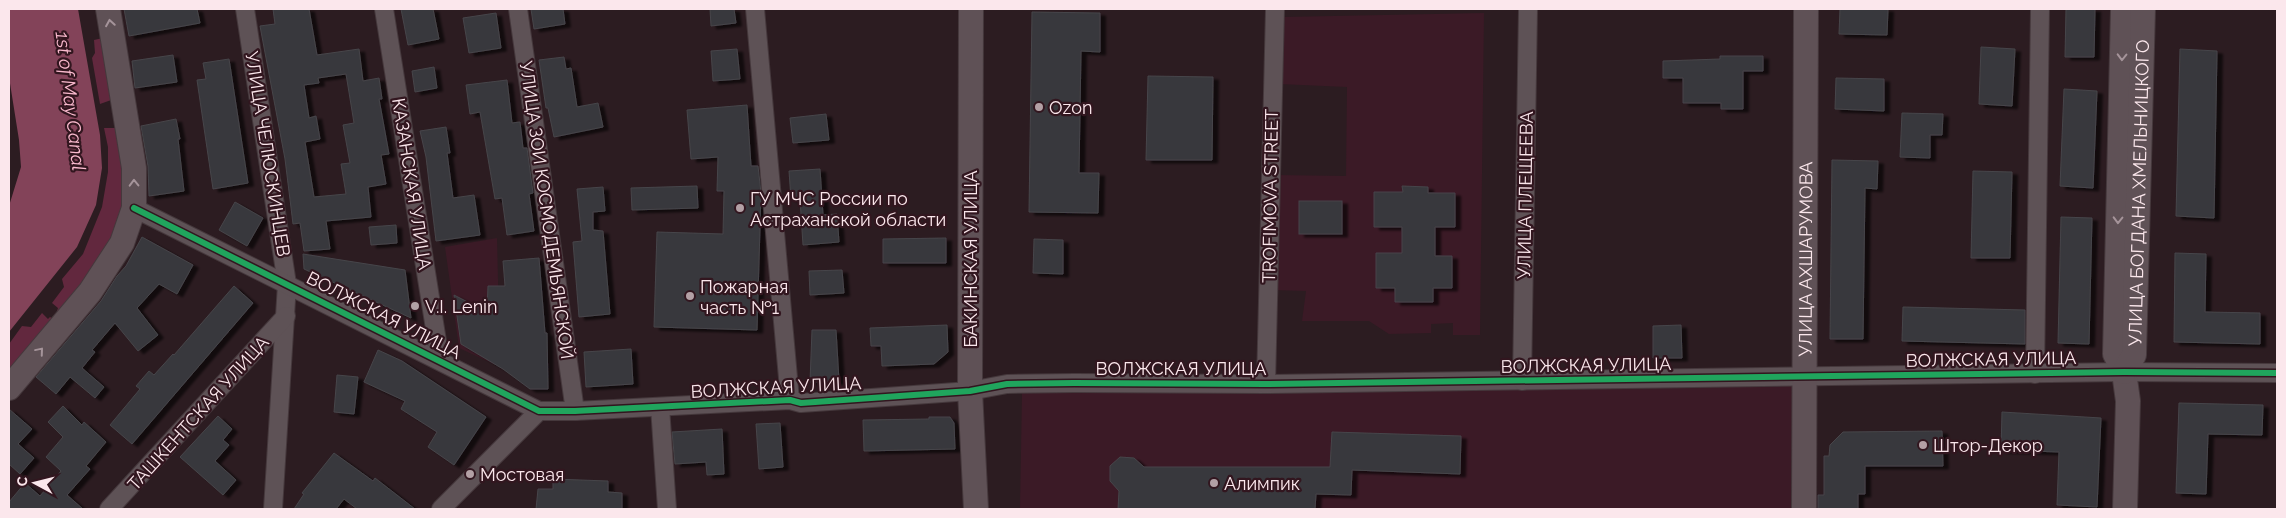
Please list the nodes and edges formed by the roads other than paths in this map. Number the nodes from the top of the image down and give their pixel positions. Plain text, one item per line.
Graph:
1 (108, 9) edge
2 (246, 9) edge
3 (384, 9) edge
4 (518, 9) edge
5 (755, 9) edge
6 (971, 9) edge
7 (1275, 9) edge
8 (1528, 9) edge
9 (1806, 9) edge
10 (2040, 9) edge
11 (2123, 9) edge
12 (2143, 9) edge
13 (134, 208) junction
14 (287, 284) junction
15 (286, 316) junction
16 (440, 360) junction
17 (2124, 372) junction
18 (2277, 373) edge
19 (2035, 374) junction
20 (1806, 377) junction
21 (1522, 381) junction
22 (1266, 384) junction
23 (9, 388) edge
24 (970, 391) junction
25 (790, 400) junction
26 (660, 407) junction
27 (539, 411) junction
28 (575, 411) junction
29 (109, 509) edge
30 (273, 509) edge
31 (442, 509) edge
32 (667, 509) edge
33 (976, 509) edge
34 (1804, 509) edge
35 (2126, 509) edge

13 -> 1 main road
2 - 14 street, УЛИЦА ЧЕЛЮСКИНЦЕВ
3 - 16 street, КАЗАНСКАЯ УЛИЦА
4 - 28 street, УЛИЦА ЗОИ КОСМОДЕМЬЯНСКОЙ
5 - 25 street
6 - 24 main road, БАКИНСКАЯ УЛИЦА
7 - 22 street, TROFIMOVA STREET
8 - 21 street, УЛИЦА ПЛЕЩЕЕВА
9 - 20 main road, УЛИЦА АХШАРУМОВА
10 - 19 street
11 -> 17 main road, УЛИЦА БОГДАНА ХМЕЛЬНИЦКОГО
12 - 17 main road, УЛИЦА БОГДАНА ХМЕЛЬНИЦКОГО
13 - 14 street, ВОЛЖСКАЯ УЛИЦА
23 -> 13 main road
14 - 15 street, УЛИЦА ЧЕЛЮСКИНЦЕВ
14 - 16 street, ВОЛЖСКАЯ УЛИЦА
15 - 29 street, ТАШКЕНТСКАЯ УЛИЦА
15 - 30 street, УЛИЦА ЧЕЛЮСКИНЦЕВ
16 - 27 street, ВОЛЖСКАЯ УЛИЦА
17 - 18 street, ВОЛЖСКАЯ УЛИЦА
17 - 19 street, ВОЛЖСКАЯ УЛИЦА
17 - 35 main road, УЛИЦА БОГДАНА ХМЕЛЬНИЦКОГО
19 - 20 street, ВОЛЖСКАЯ УЛИЦА
20 - 21 street, ВОЛЖСКАЯ УЛИЦА
20 - 34 main road, УЛИЦА АХШАРУМОВА
21 - 22 street, ВОЛЖСКАЯ УЛИЦА
22 - 24 street, ВОЛЖСКАЯ УЛИЦА
24 - 25 street, ВОЛЖСКАЯ УЛИЦА
24 - 33 main road, БАКИНСКАЯ УЛИЦА
25 - 26 street, ВОЛЖСКАЯ УЛИЦА
26 - 28 street, ВОЛЖСКАЯ УЛИЦА
26 - 32 street
27 - 28 street, ВОЛЖСКАЯ УЛИЦА
27 - 31 street

